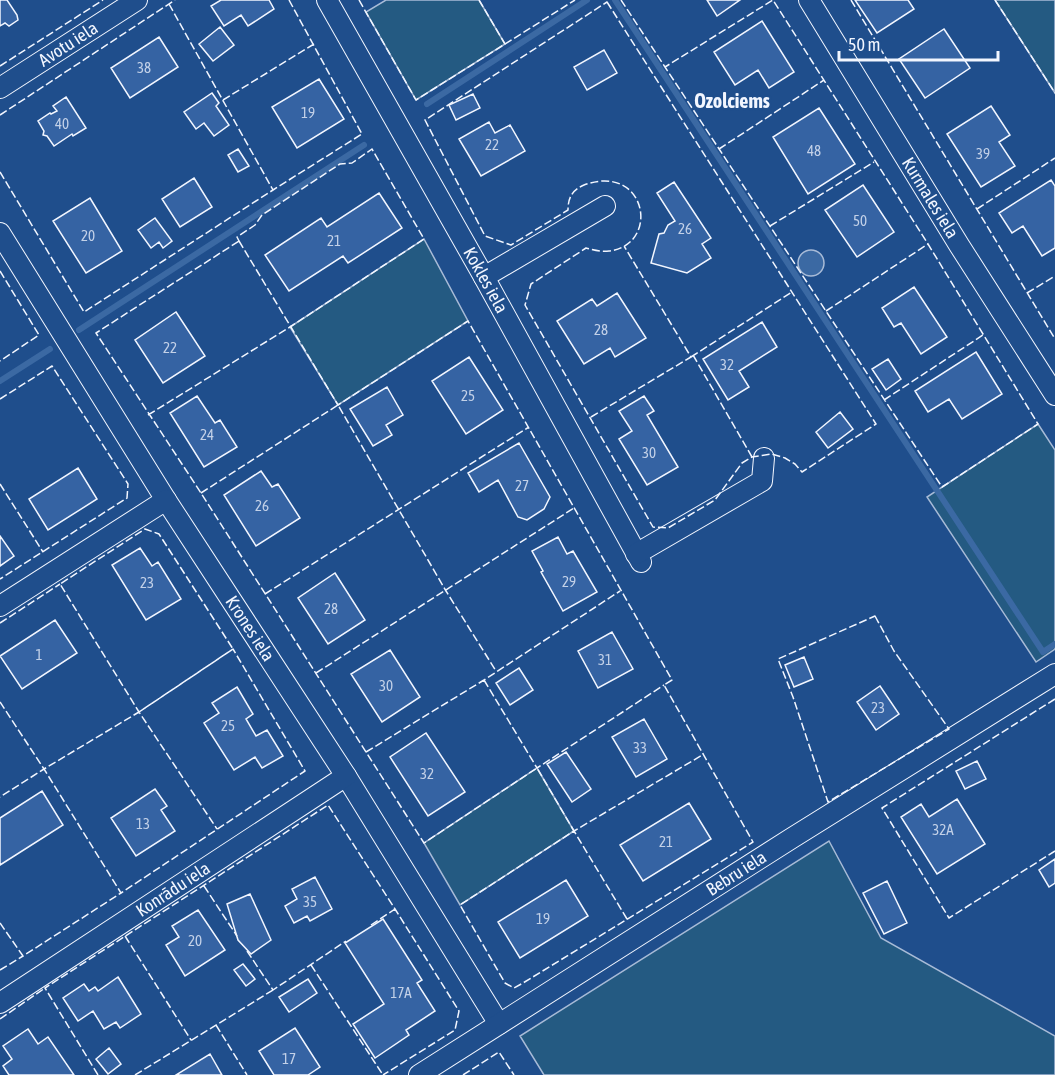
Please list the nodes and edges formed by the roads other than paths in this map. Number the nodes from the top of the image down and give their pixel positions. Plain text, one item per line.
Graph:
1 (137, 0) edge
2 (327, 0) edge
3 (809, 0) edge
4 (0, 88) edge
5 (605, 206) dead end
6 (0, 233) edge
7 (484, 277) junction
8 (1055, 395) edge
9 (764, 458) dead end
10 (166, 500) junction
11 (0, 606) edge
12 (1055, 674) edge
13 (346, 776) junction
14 (0, 1003) edge
15 (499, 1024) junction
16 (419, 1075) edge

1 - 4 street, Avotu iela
2 - 7 street, Kokles iela
3 - 8 street, Kurmales iela
5 - 7 street
6 - 10 street, Krones iela
7 - 9 street, Kokles iela
10 - 11 street
10 - 13 street, Krones iela
12 - 15 street, Bebru iela
13 - 14 street, Konrādu iela
13 - 15 street, Krones iela
15 - 16 street, Bebru iela

